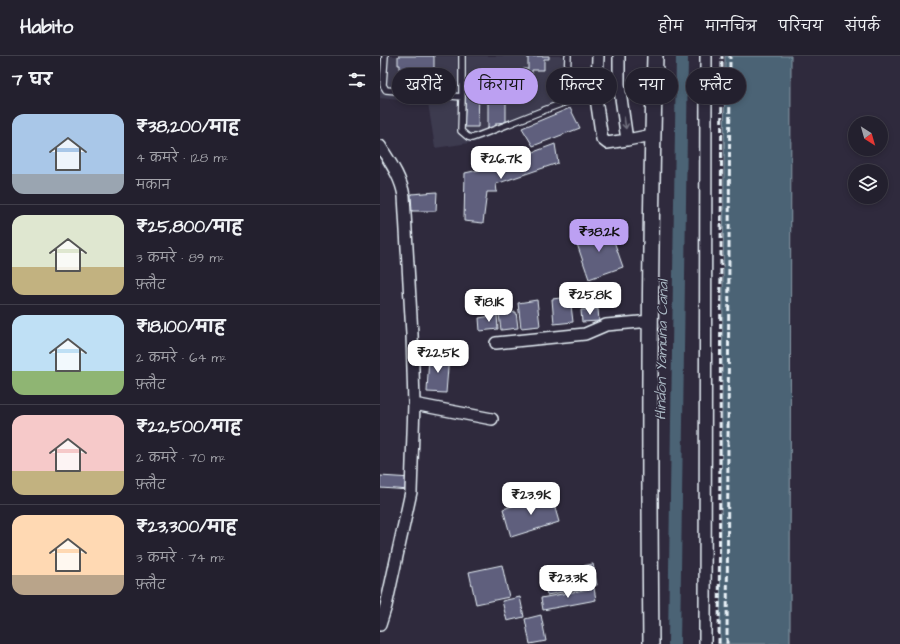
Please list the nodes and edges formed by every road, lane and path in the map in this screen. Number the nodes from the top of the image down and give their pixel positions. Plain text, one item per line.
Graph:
1 (384, 56) edge
2 (462, 56) edge
3 (568, 56) edge
4 (598, 56) edge
5 (619, 56) edge
6 (654, 56) edge
7 (706, 56) edge
8 (567, 68) edge
9 (598, 68) edge
10 (619, 84) joint
11 (462, 97) junction
12 (559, 104) edge
13 (599, 104) edge
14 (652, 135) junction
15 (627, 140) junction
16 (380, 146) edge
17 (386, 165) edge
18 (651, 321) junction
19 (496, 343) dead end
20 (414, 404) junction
21 (492, 419) dead end
22 (380, 625) edge
23 (652, 644) edge
24 (705, 644) edge

1 - 11 lane
2 - 11 lane
3 - 8 lane
4 - 9 street
5 - 10 street
6 - 14 street
7 - 24 street
10 -> 15 street
11 - 12 lane
13 - 15 street
14 - 15 street
14 - 18 street
16 - 17 street
17 - 20 street
18 - 19 street
18 - 23 street
20 - 21 street
20 - 22 street

